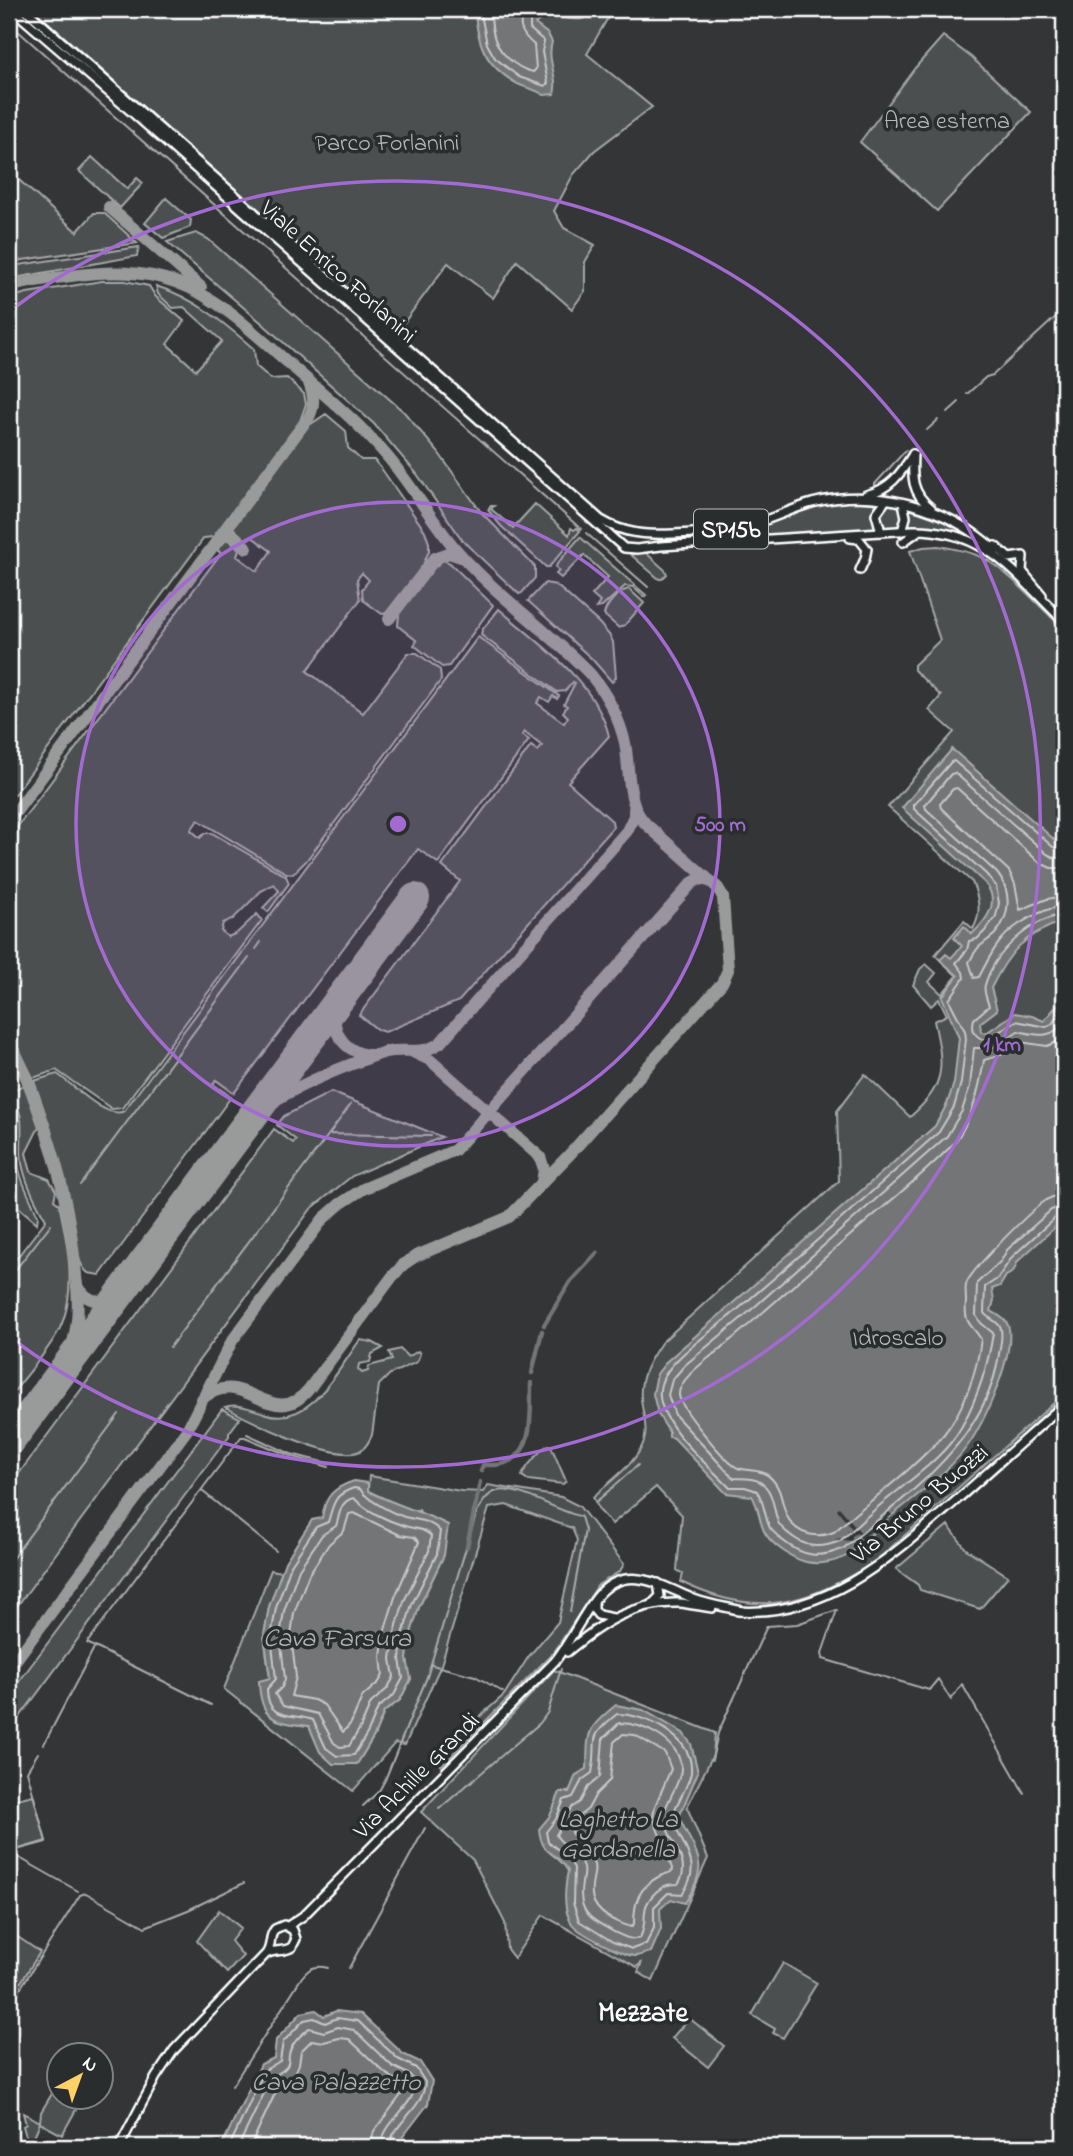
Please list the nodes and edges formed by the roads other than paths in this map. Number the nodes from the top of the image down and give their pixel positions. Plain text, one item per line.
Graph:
1 (12, 9) edge
2 (25, 9) edge
3 (859, 497) junction
4 (886, 500) junction
5 (903, 503) junction
6 (953, 521) junction
7 (928, 530) junction
8 (902, 531) junction
9 (881, 532) junction
10 (678, 534) junction
11 (832, 537) junction
12 (981, 537) junction
13 (902, 542) dead end
14 (677, 544) junction
15 (860, 570) dead end
16 (1042, 595) junction
17 (1064, 615) edge
18 (1064, 621) edge
19 (1064, 1404) edge
20 (658, 1583) junction
21 (594, 1601) junction
22 (649, 1605) junction
23 (742, 1611) junction
24 (613, 1618) junction
25 (555, 1661) junction
26 (291, 1929) junction
27 (274, 1946) junction
28 (119, 2147) edge

1 - 14 main road, Viale Enrico Forlanini / SP15b
2 - 10 main road, Viale Enrico Forlanini / SP15b
3 - 4 main road, SP15b
3 - 6 main road
3 - 10 main road, SP15b
4 - 5 main road, SP15b
4 - 9 main road
5 - 6 main road, SP15b
5 - 8 main road
6 - 12 main road, SP15b
7 - 8 main road, SP15b
7 - 13 main road
7 - 18 main road, SP15b
8 - 9 main road, SP15b
9 - 11 main road, SP15b
10 - 14 main road
11 - 14 main road, SP15b
11 - 15 main road
12 - 16 main road, SP15b
12 - 16 main road
16 - 17 main road, SP15b
19 - 23 main road, Via Bruno Buozzi
20 - 21 main road, Via Achille Grandi
20 - 22 main road
20 - 23 main road, Via Bruno Buozzi
21 - 24 main road
21 - 25 main road, Via Achille Grandi
22 - 23 main road, Via Bruno Buozzi
22 - 24 main road, Via Achille Grandi
24 - 25 main road, Via Achille Grandi
25 - 26 main road, Via Achille Grandi
26 - 27 main road, Via Achille Grandi
26 - 27 main road, Via Achille Grandi
27 - 28 main road, Via Achille Grandi

